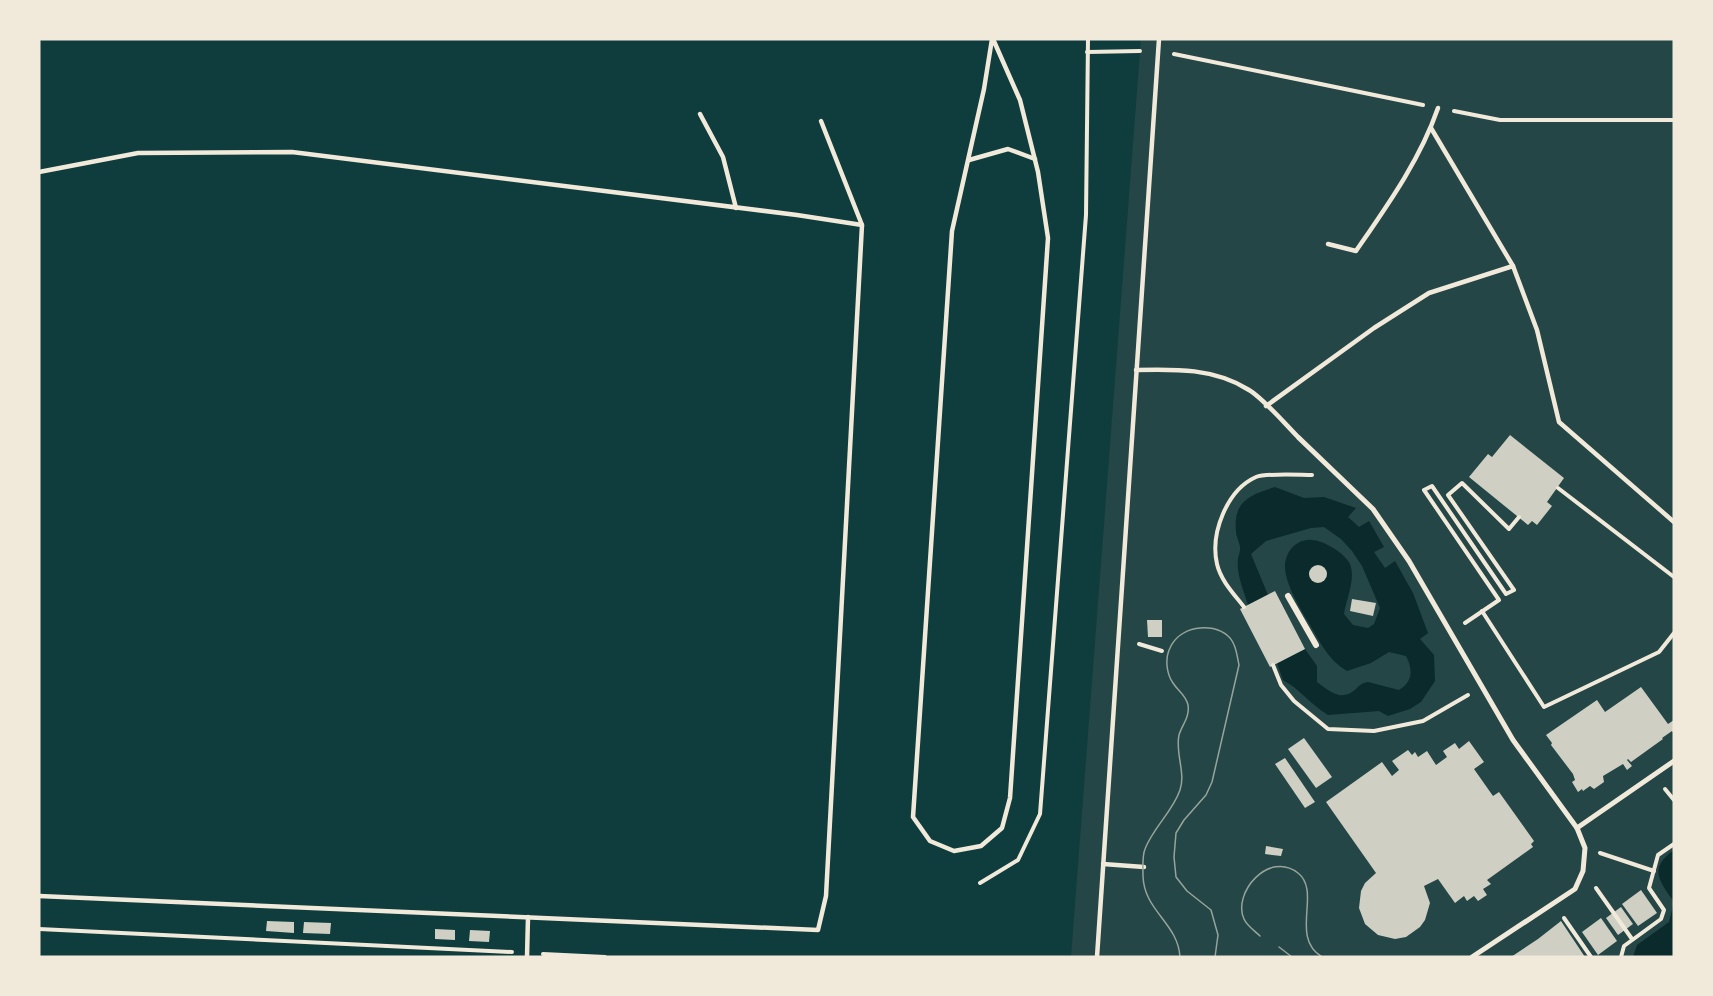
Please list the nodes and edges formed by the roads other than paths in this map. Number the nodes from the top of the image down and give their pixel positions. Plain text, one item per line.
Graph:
1 (993, 39) edge
2 (1159, 39) edge
3 (1438, 108) road end
4 (700, 114) dead end
5 (821, 121) dead end
6 (1431, 128) junction
7 (1035, 159) junction
8 (969, 160) junction
9 (39, 172) edge
10 (736, 208) junction
11 (862, 225) junction
12 (1328, 244) dead end
13 (1513, 266) junction
14 (1136, 370) junction
15 (1266, 406) junction
16 (1299, 438) joint
17 (1674, 522) edge
18 (1288, 596) dead end
19 (1316, 645) dead end
20 (1674, 761) edge
21 (1577, 828) junction
22 (1103, 864) junction
23 (1144, 867) dead end
24 (39, 896) edge
25 (528, 917) junction
26 (527, 955) edge
27 (1097, 957) edge
28 (1472, 957) edge

1 - 7 lane
1 - 8 lane
2 - 14 lane
3 - 6 lane
4 - 10 lane
5 - 11 lane
6 - 12 lane
6 - 13 lane
7 - 8 lane
7 - 8 lane
9 - 10 lane
10 - 11 lane
11 - 25 lane
13 - 15 lane
13 - 17 lane
14 - 15 lane
14 - 22 lane
15 - 16 lane
16 - 21 street
18 - 19 street
20 - 21 street
21 - 28 street
22 - 23 lane
22 - 27 lane
24 - 25 lane
25 - 26 lane

